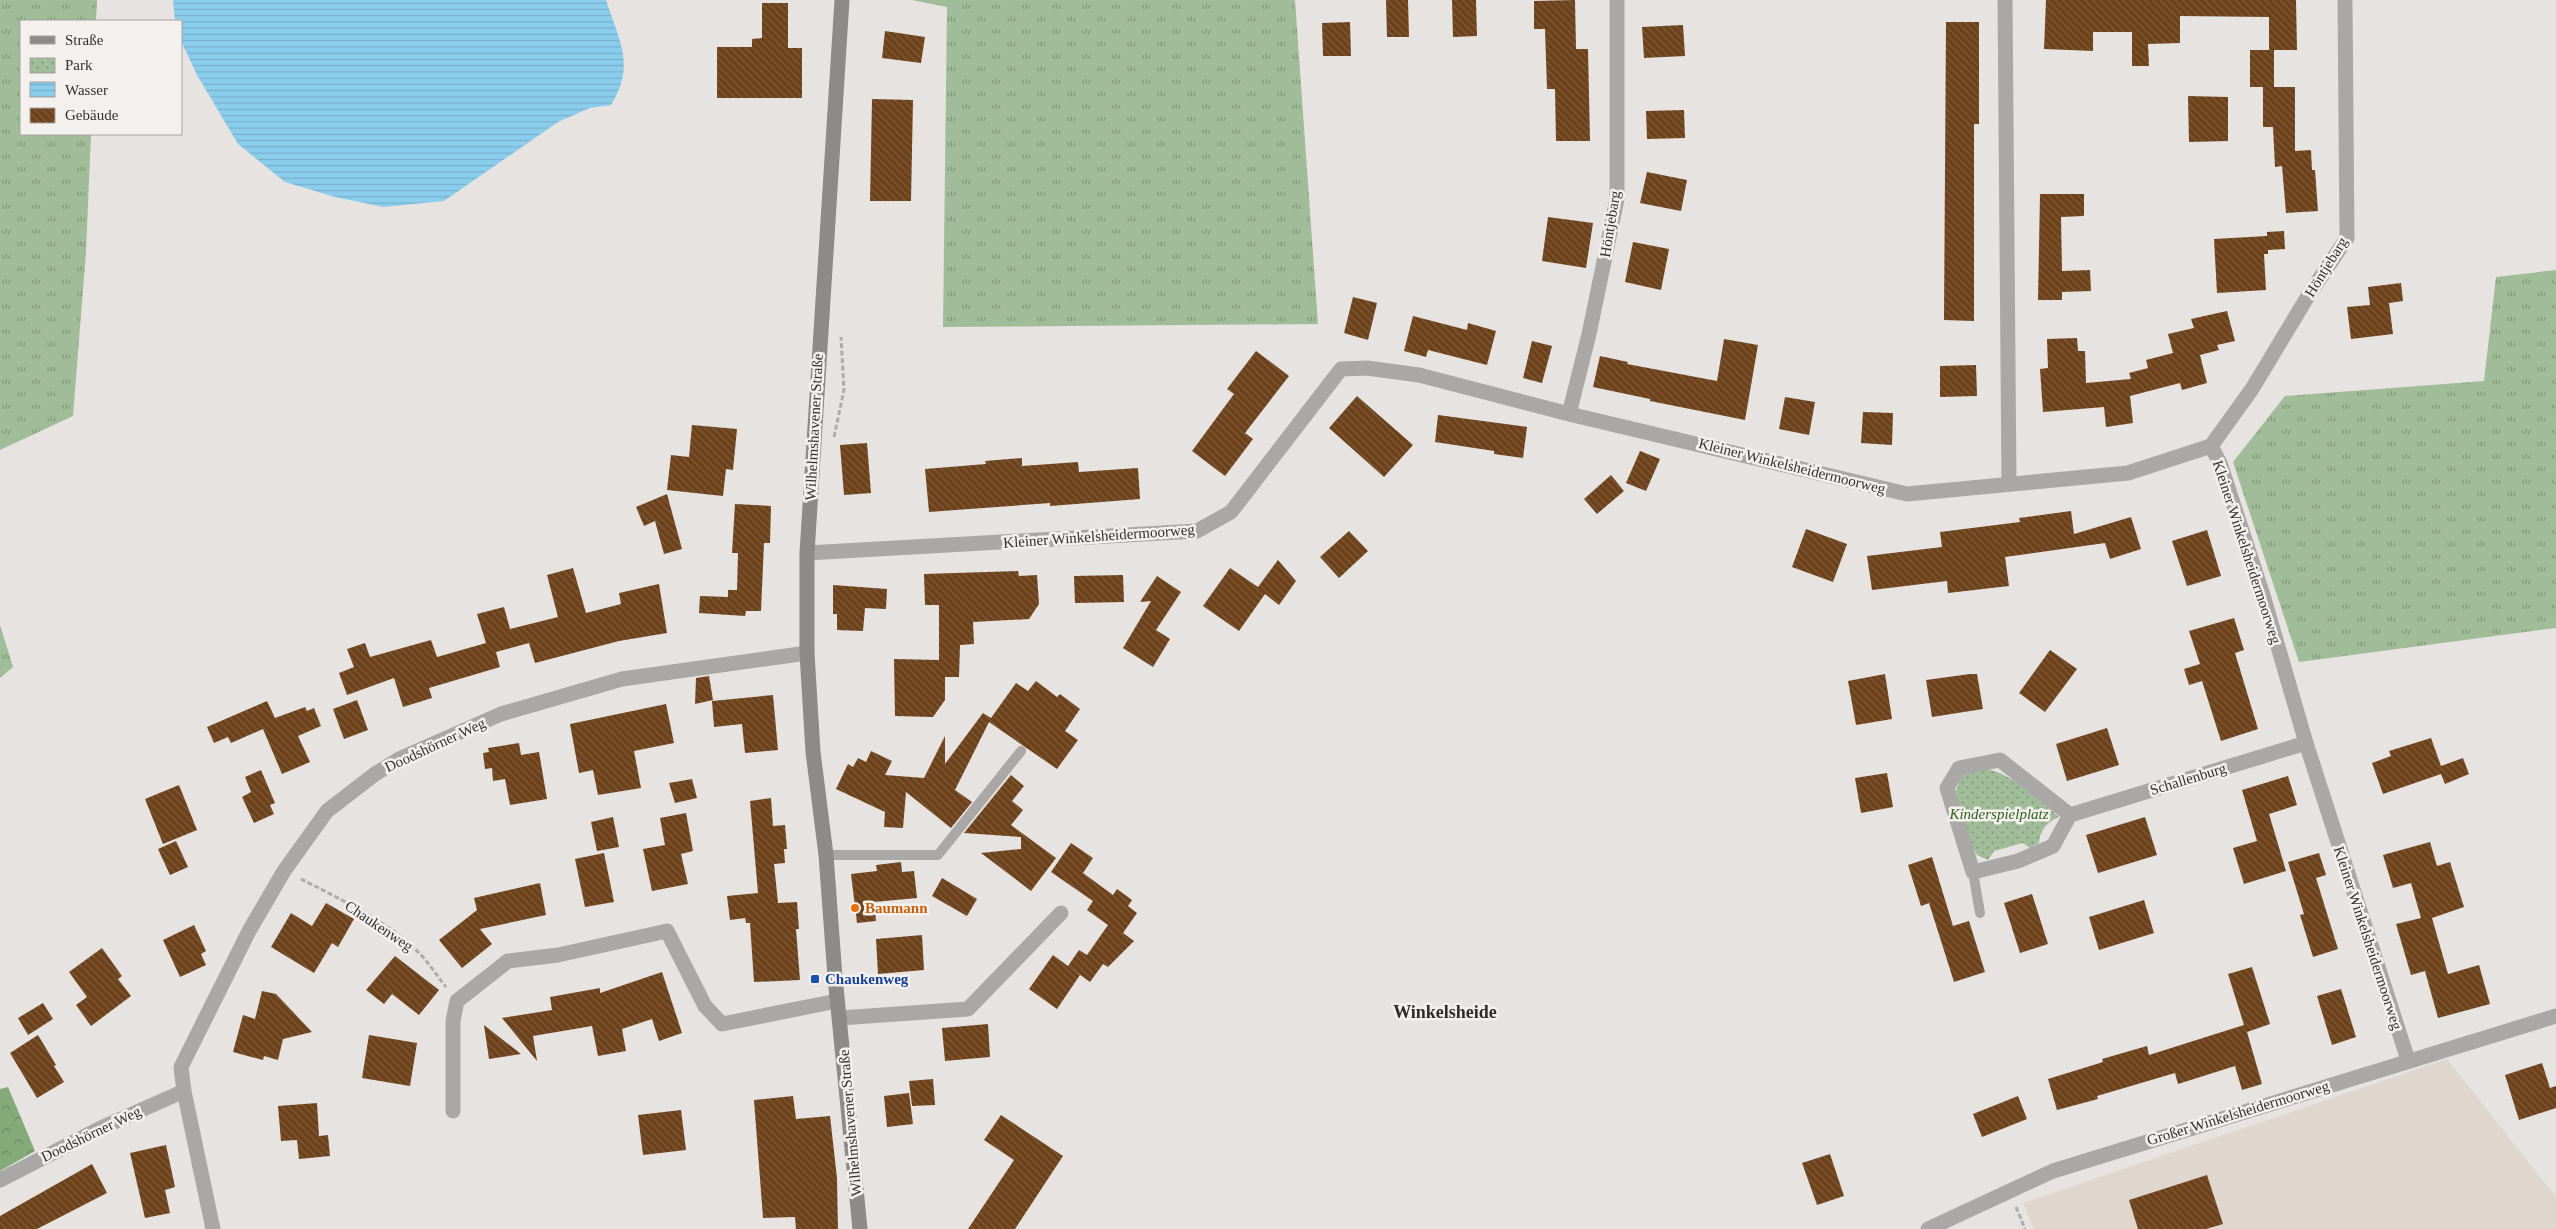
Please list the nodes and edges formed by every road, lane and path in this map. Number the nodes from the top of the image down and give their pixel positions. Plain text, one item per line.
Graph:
1 (842, 0) edge
2 (1617, 0) edge
3 (2005, 0) edge
4 (2345, 0) edge
5 (839, 330) dead end
6 (1569, 414) junction
7 (834, 439) dead end
8 (2211, 446) junction
9 (2009, 484) junction
10 (807, 554) junction
11 (807, 653) junction
12 (2306, 744) junction
13 (1021, 751) dead end
14 (2070, 815) junction
15 (826, 855) junction
16 (284, 871) junction
17 (1973, 872) junction
18 (1062, 913) dead end
19 (1980, 913) dead end
20 (837, 1000) junction
21 (457, 1001) junction
22 (2556, 1016) edge
23 (840, 1018) junction
24 (2408, 1060) junction
25 (184, 1091) junction
26 (453, 1111) dead end
27 (0, 1180) edge
28 (213, 1229) edge
29 (860, 1229) edge
30 (1928, 1229) edge

1 - 10 street, Wilhelmshavener Straße
2 - 6 street, Höntjebarg
3 - 9 street
4 - 8 street, Höntjebarg
5 - 7 path
6 - 9 street, Kleiner Winkelsheidermoorweg
6 - 10 street, Kleiner Winkelsheidermoorweg
8 - 9 street, Kleiner Winkelsheidermoorweg
8 - 12 street, Kleiner Winkelsheidermoorweg
10 - 11 street, Wilhelmshavener Straße
11 - 15 street, Wilhelmshavener Straße
11 - 16 street, Doodshörner Weg
12 - 14 street, Schallenburg
12 - 24 street, Kleiner Winkelsheidermoorweg
13 - 15 lane
14 - 17 street
14 - 17 street
15 - 20 street, Wilhelmshavener Straße
16 - 21 path, Chaukenweg
16 - 25 street, Doodshörner Weg
17 - 19 lane
18 - 23 street
20 - 21 street
20 - 23 street, Wilhelmshavener Straße
21 - 26 street
22 - 24 street, Großer Winkelsheidermoorweg
23 - 29 street, Wilhelmshavener Straße
24 - 30 street, Großer Winkelsheidermoorweg
25 - 27 street, Doodshörner Weg
25 - 28 street, Doodshörner Weg

